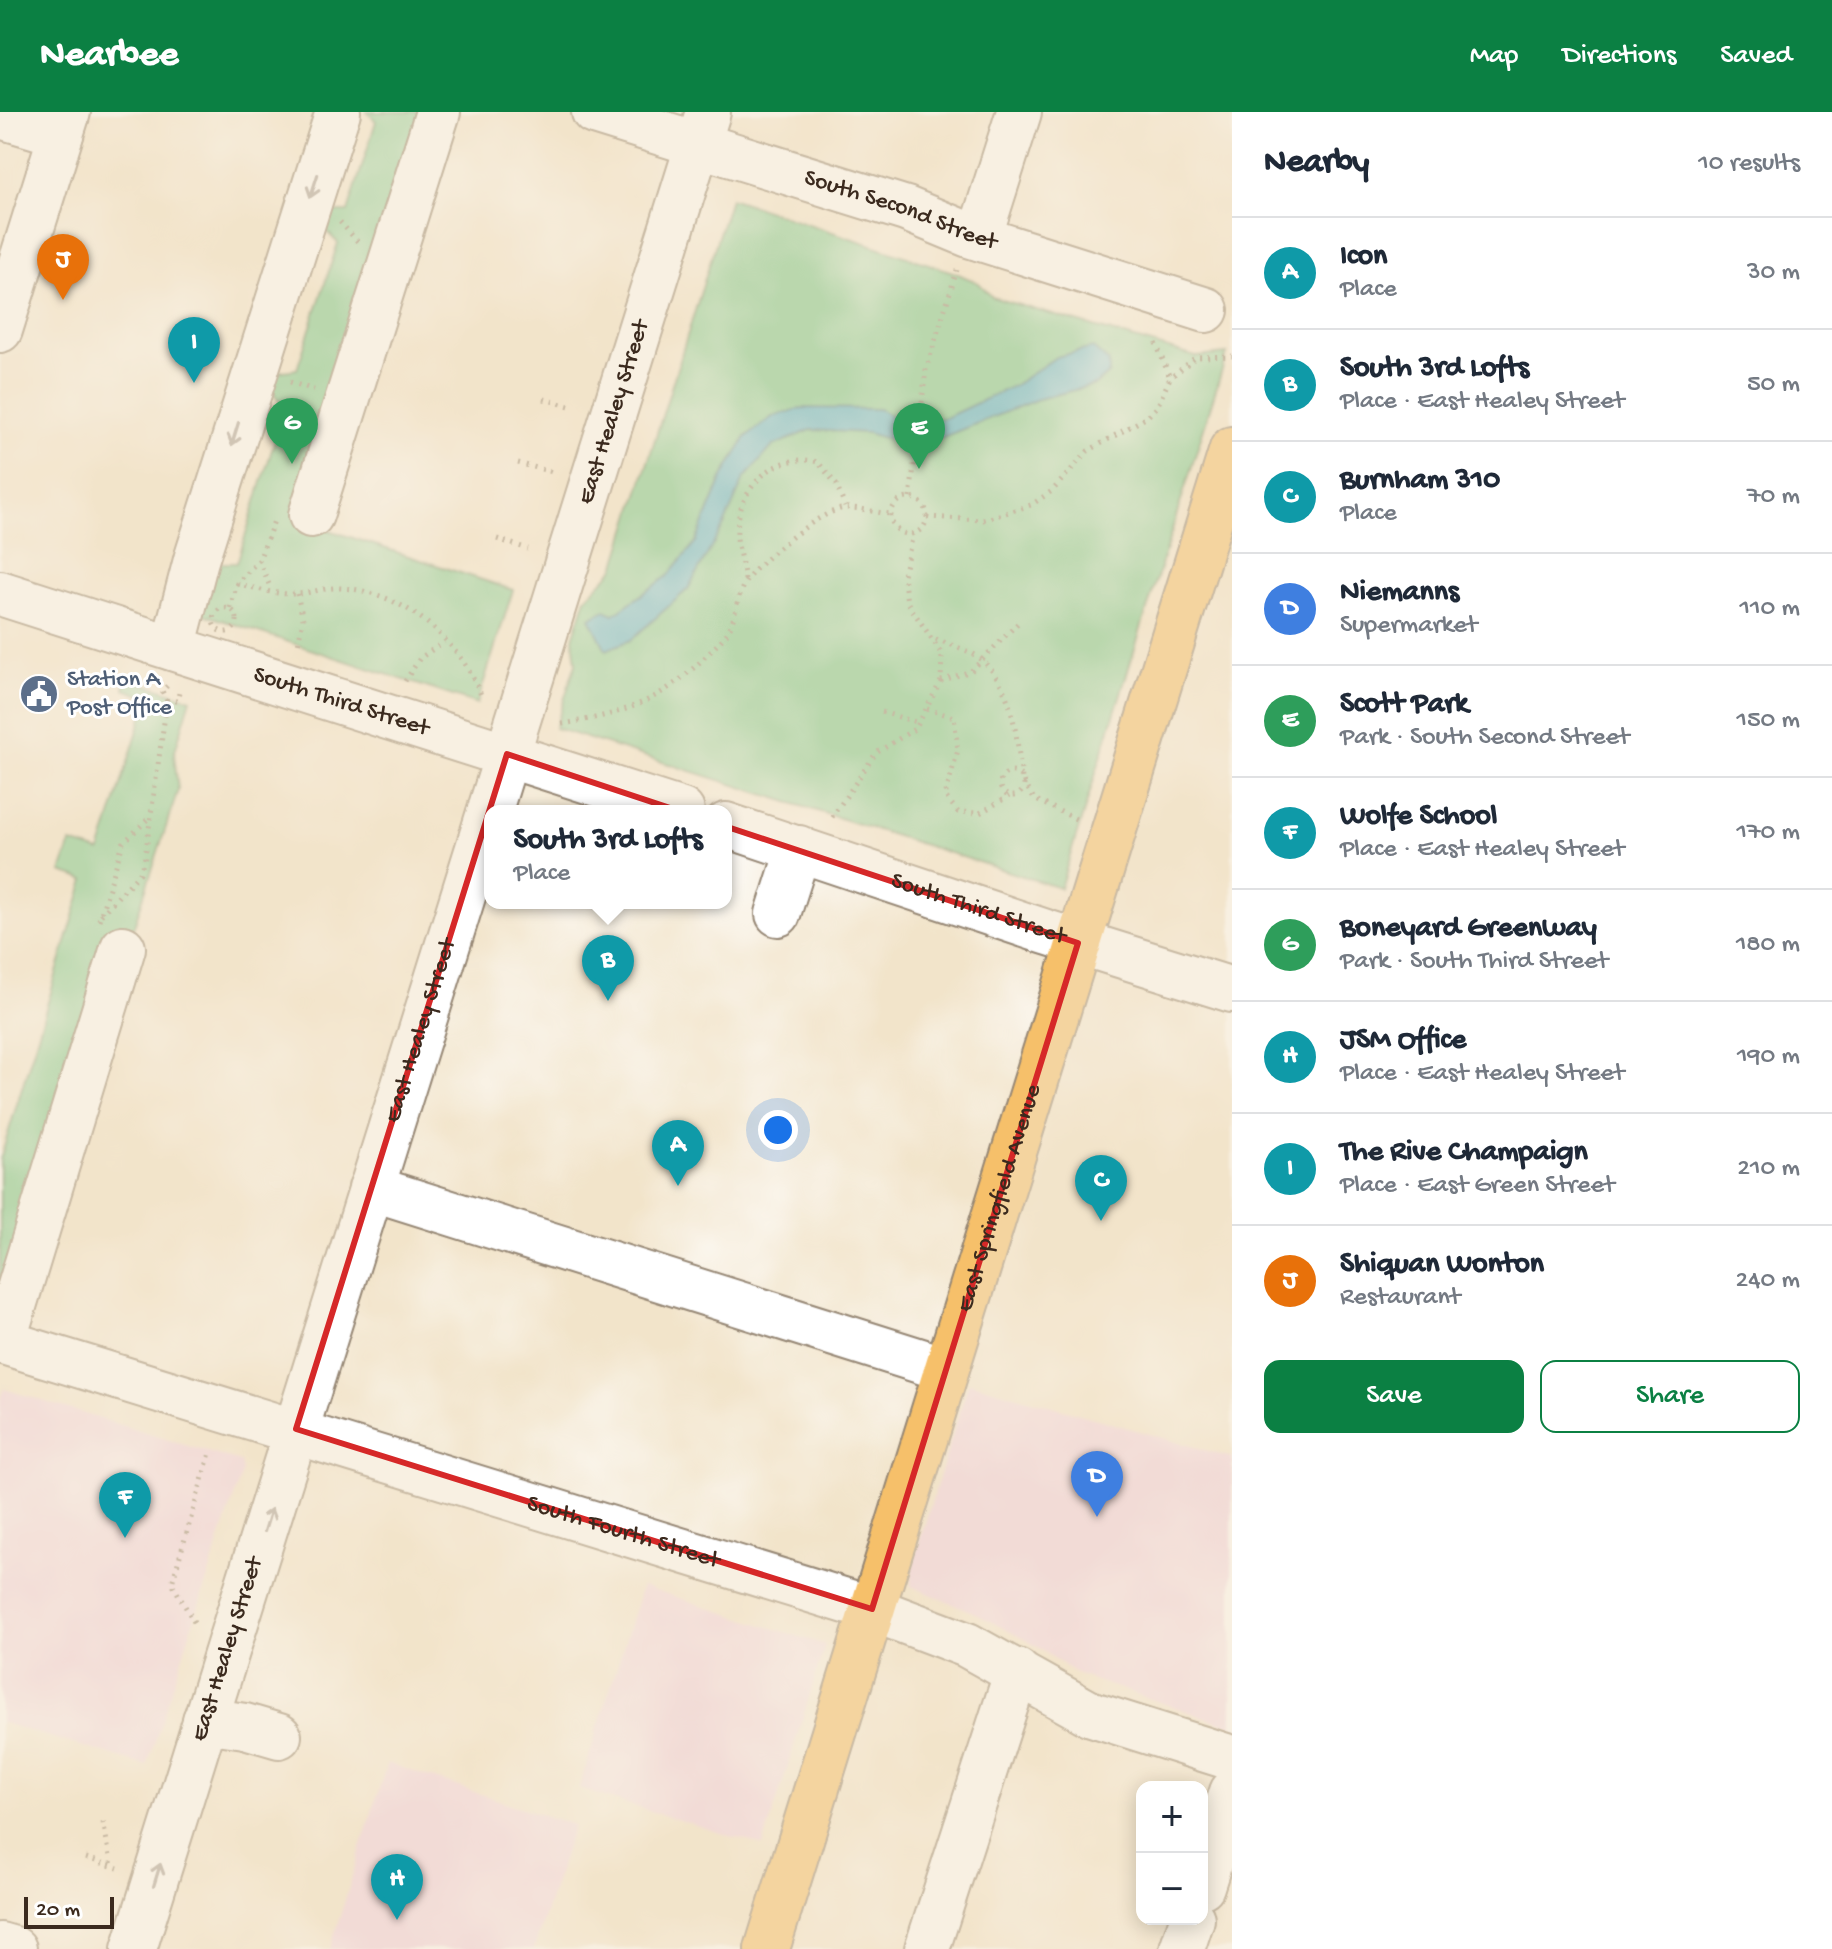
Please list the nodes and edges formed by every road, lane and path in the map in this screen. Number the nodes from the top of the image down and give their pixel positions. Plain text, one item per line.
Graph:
1 (338, 112) edge
2 (438, 112) edge
3 (594, 112) edge
4 (1019, 112) edge
5 (0, 116) edge
6 (65, 123) edge
7 (703, 128) edge
8 (974, 236) junction
9 (10, 263) edge
10 (1206, 310) dead end
11 (0, 330) edge
12 (1156, 343) dead end
13 (1232, 356) edge
14 (1170, 378) junction
15 (544, 399) dead end
16 (573, 407) dead end
17 (1232, 449) edge
18 (518, 463) dead end
19 (552, 472) dead end
20 (910, 498) junction
21 (845, 507) junction
22 (891, 514) junction
23 (311, 515) dead end
24 (927, 517) junction
25 (913, 535) junction
26 (497, 539) dead end
27 (528, 549) dead end
28 (259, 560) dead end
29 (745, 582) junction
30 (237, 583) dead end
31 (271, 589) junction
32 (0, 593) edge
33 (297, 594) junction
34 (1021, 620) dead end
35 (227, 632) joint
36 (936, 639) junction
37 (444, 642) junction
38 (298, 645) dead end
39 (173, 648) junction
40 (981, 659) junction
41 (405, 681) dead end
42 (941, 681) junction
43 (167, 701) dead end
44 (474, 703) dead end
45 (927, 709) junction
46 (882, 712) dead end
47 (919, 723) junction
48 (561, 730) dead end
49 (507, 754) junction
50 (1023, 779) junction
51 (1009, 796) junction
52 (491, 805) edge
53 (664, 805) edge
54 (832, 817) dead end
55 (148, 819) junction
56 (1081, 821) dead end
57 (484, 827) edge
58 (732, 827) edge
59 (799, 848) junction
60 (778, 914) dead end
61 (1078, 943) junction
62 (123, 948) dead end
63 (1232, 990) edge
64 (371, 1188) junction
65 (2, 1342) edge
66 (946, 1369) junction
67 (296, 1429) junction
68 (210, 1453) dead end
69 (872, 1609) junction
70 (194, 1622) dead end
71 (1017, 1671) junction
72 (205, 1720) junction
73 (279, 1736) dead end
74 (1232, 1758) edge
75 (1232, 1792) edge
76 (103, 1822) dead end
77 (86, 1858) dead end
78 (1208, 1867) edge
79 (1190, 1925) edge
80 (0, 1945) edge
81 (14, 1949) edge
82 (134, 1949) edge
83 (767, 1949) edge
84 (927, 1949) edge
85 (1182, 1949) edge

1 -> 39 street
2 - 23 street
3 - 7 street, South Second Street
4 - 8 street
5 - 6 street
6 - 9 street
7 - 8 street, South Second Street
7 - 49 street, East Healey Street
8 - 10 street, South Second Street
8 - 20 path
9 - 11 street
12 - 14 path
13 - 14 path
14 - 24 path
15 - 16 path
17 - 61 main road, East Springfield Avenue
18 - 19 path
20 - 22 path
20 - 24 path
21 - 22 path
21 - 29 path
21 - 29 path
22 - 25 path
24 - 25 path
25 - 36 path
26 - 27 path
28 - 31 path
29 - 48 path
30 - 31 path
31 - 33 path
32 - 39 street, South Third Street
33 - 37 path
33 - 38 path
34 - 40 path
35 - 35 path
36 - 40 path
36 - 42 path
37 - 41 path
37 - 44 path
39 - 49 street, South Third Street
40 - 42 path
40 - 50 path
42 - 45 path
43 - 55 path
45 - 47 path
45 - 51 path
46 - 47 path
47 - 54 path
49 - 52 street, East Healey Street
49 - 53 street, South Third Street
50 - 51 path
50 - 51 path
50 - 56 path
55 - 55 path
57 - 64 street, East Healey Street
58 - 59 street, South Third Street
59 - 60 street
59 - 61 street, South Third Street
61 - 63 street, South Third Street
61 - 66 main road, East Springfield Avenue
62 - 65 street
64 - 66 street
64 - 67 street, East Healey Street
65 - 67 street, South Fourth Street
66 - 69 main road, East Springfield Avenue
67 - 69 street, South Fourth Street
72 -> 67 street, East Healey Street
68 - 70 path
69 - 71 street, South Fourth Street
69 - 83 main road, East Springfield Avenue
71 - 74 street, South Fourth Street
71 - 84 street
72 - 73 street
82 -> 72 street, East Healey Street
75 - 78 street
76 - 77 path
79 - 85 street
80 - 81 street

